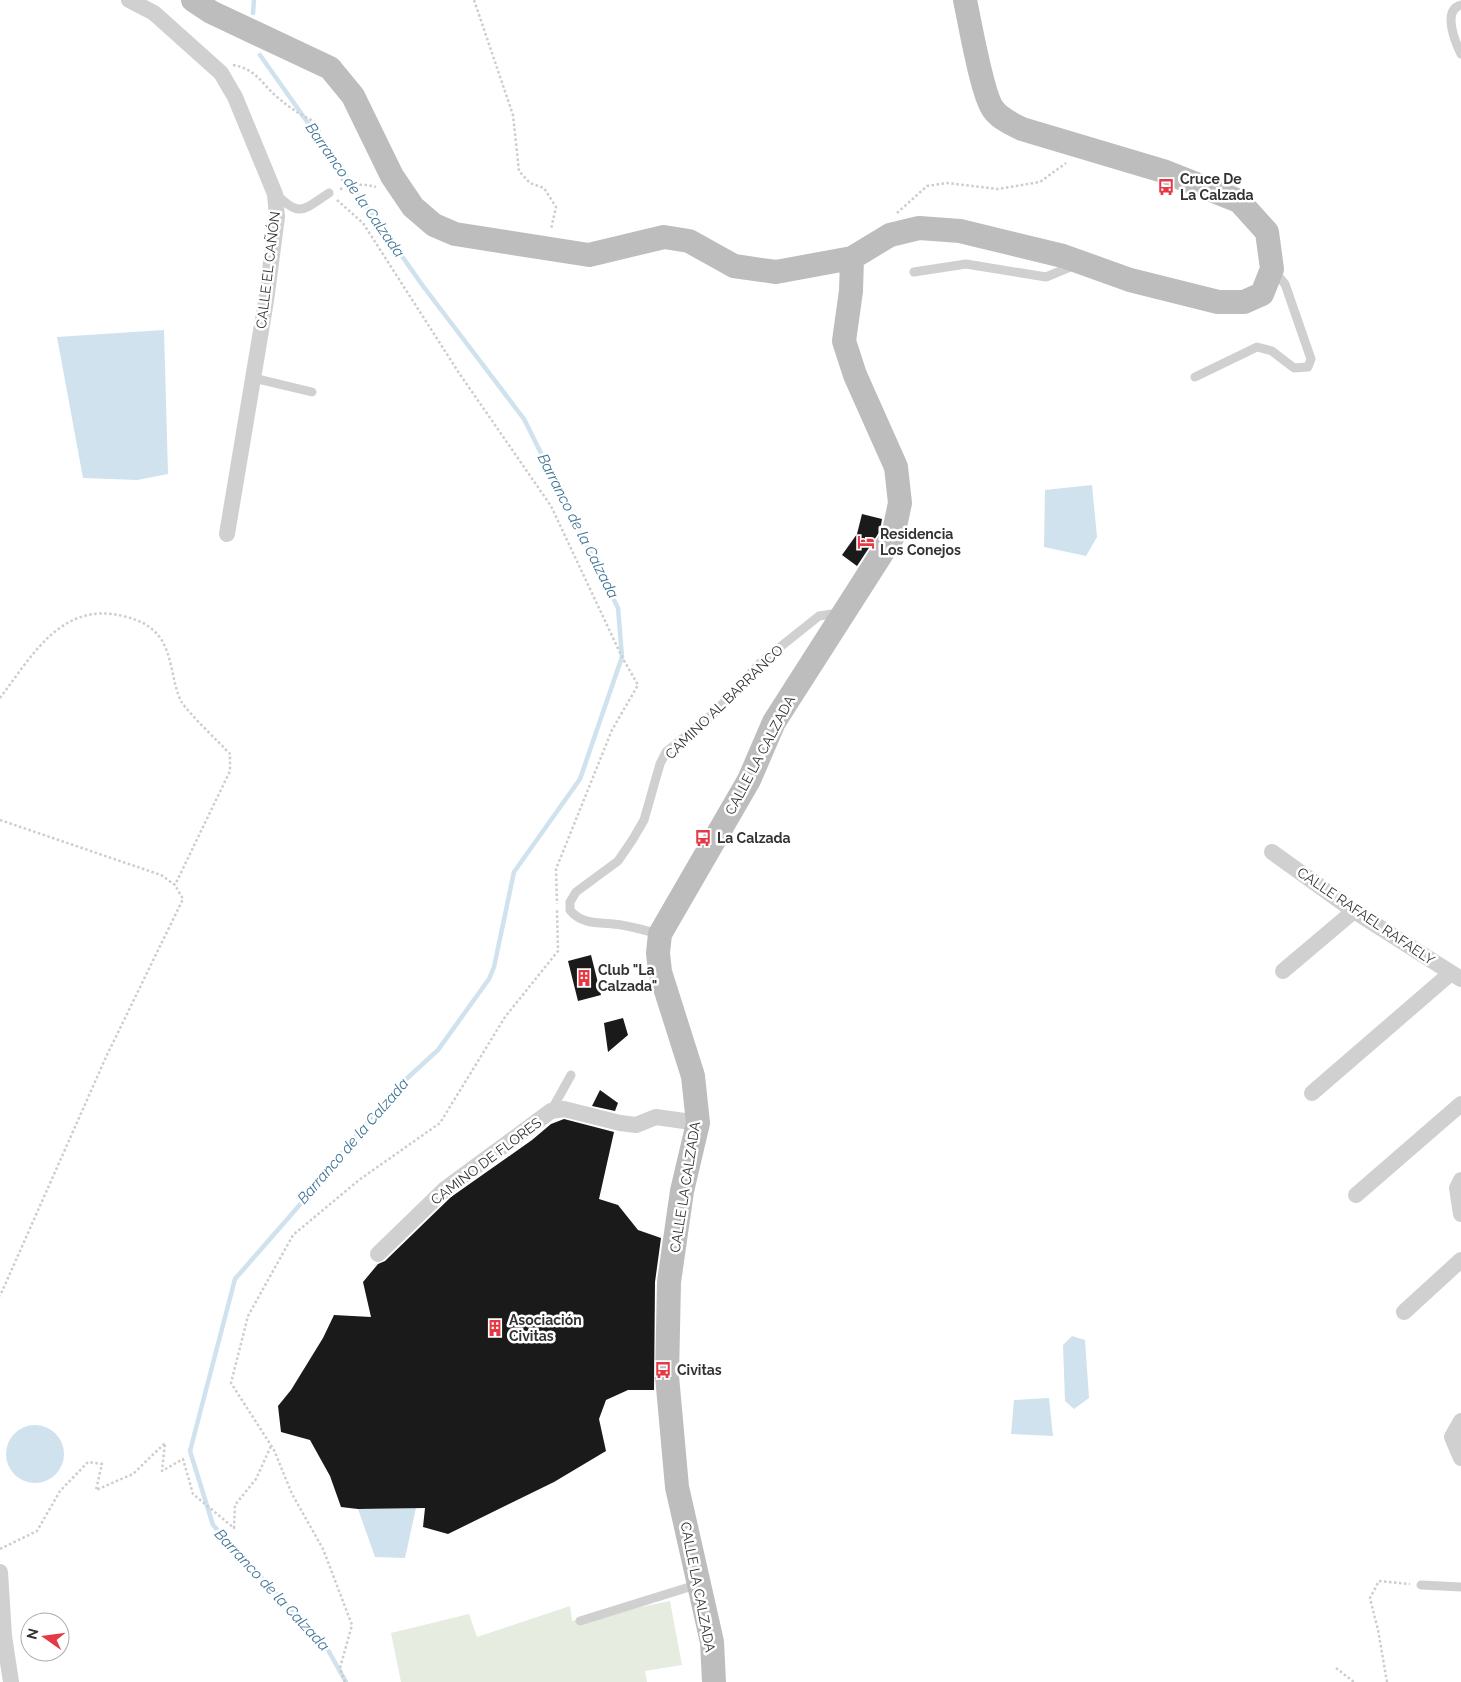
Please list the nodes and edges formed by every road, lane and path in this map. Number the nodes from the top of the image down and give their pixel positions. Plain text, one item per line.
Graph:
1 (129, 0) edge
2 (193, 0) edge
3 (474, 0) edge
4 (964, 0) edge
5 (1461, 5) edge
6 (1461, 54) edge
7 (215, 68) junction
8 (1069, 160) dead end
9 (347, 186) junction
10 (381, 189) dead end
11 (329, 193) junction
12 (275, 194) junction
13 (890, 235) junction
14 (546, 248) junction
15 (852, 258) junction
16 (1080, 262) junction
17 (1272, 269) junction
18 (914, 272) dead end
19 (1195, 377) dead end
20 (254, 378) junction
21 (312, 392) dead end
22 (227, 534) dead end
23 (843, 613) junction
24 (0, 698) edge
25 (0, 820) edge
26 (1272, 852) dead end
27 (175, 885) junction
28 (1354, 910) junction
29 (660, 934) junction
30 (1282, 971) dead end
31 (1456, 976) edge
32 (570, 1075) dead end
33 (1312, 1093) dead end
34 (1461, 1104) edge
35 (551, 1111) junction
36 (698, 1123) junction
37 (1461, 1180) edge
38 (1356, 1195) dead end
39 (1461, 1214) edge
40 (378, 1254) dead end
41 (1461, 1260) edge
42 (0, 1296) edge
43 (1404, 1312) dead end
44 (1461, 1420) edge
45 (271, 1446) junction
46 (1461, 1458) edge
47 (0, 1549) edge
48 (0, 1572) edge
49 (699, 1584) junction
50 (1421, 1586) joint
51 (1461, 1587) edge
52 (580, 1621) dead end
53 (1336, 1668) dead end
54 (11, 1682) edge
55 (345, 1682) edge
56 (714, 1682) edge
57 (1354, 1682) edge
58 (1387, 1682) edge

1 - 7 street, CALLE EL CAÑÓN
2 - 14 main road
3 - 14 path
4 - 17 main road
5 - 6 lane
7 - 9 path
7 - 12 street, CALLE EL CAÑÓN
8 - 13 path
9 - 10 path
9 - 11 path
11 - 12 lane
11 - 45 path
12 - 20 street, CALLE EL CAÑÓN
13 - 15 main road
13 - 16 main road
14 - 15 main road
15 - 23 main road, CALLE LA CALZADA
16 - 17 main road
16 - 18 lane
17 - 19 lane
20 - 21 lane
20 - 22 street, CALLE EL CAÑÓN
23 - 29 main road, CALLE LA CALZADA
23 - 29 lane, CAMINO AL BARRANCO
24 - 27 path
25 - 27 path
26 - 28 street, CALLE RAFAEL RAFAELY
27 - 42 path
28 - 30 street
28 - 31 street, CALLE RAFAEL RAFAELY
29 - 36 main road, CALLE LA CALZADA
31 - 33 street
32 - 35 lane
34 - 38 street
35 - 36 street, CAMINO DE FLORES
35 - 40 street, CAMINO DE FLORES
36 - 49 main road, CALLE LA CALZADA
37 - 39 street
41 - 43 street
44 - 46 street
45 - 47 path
45 - 55 path
48 - 54 street
49 - 52 lane
49 - 56 main road, CALLE LA CALZADA
50 - 51 lane
50 - 58 path
53 - 57 path

